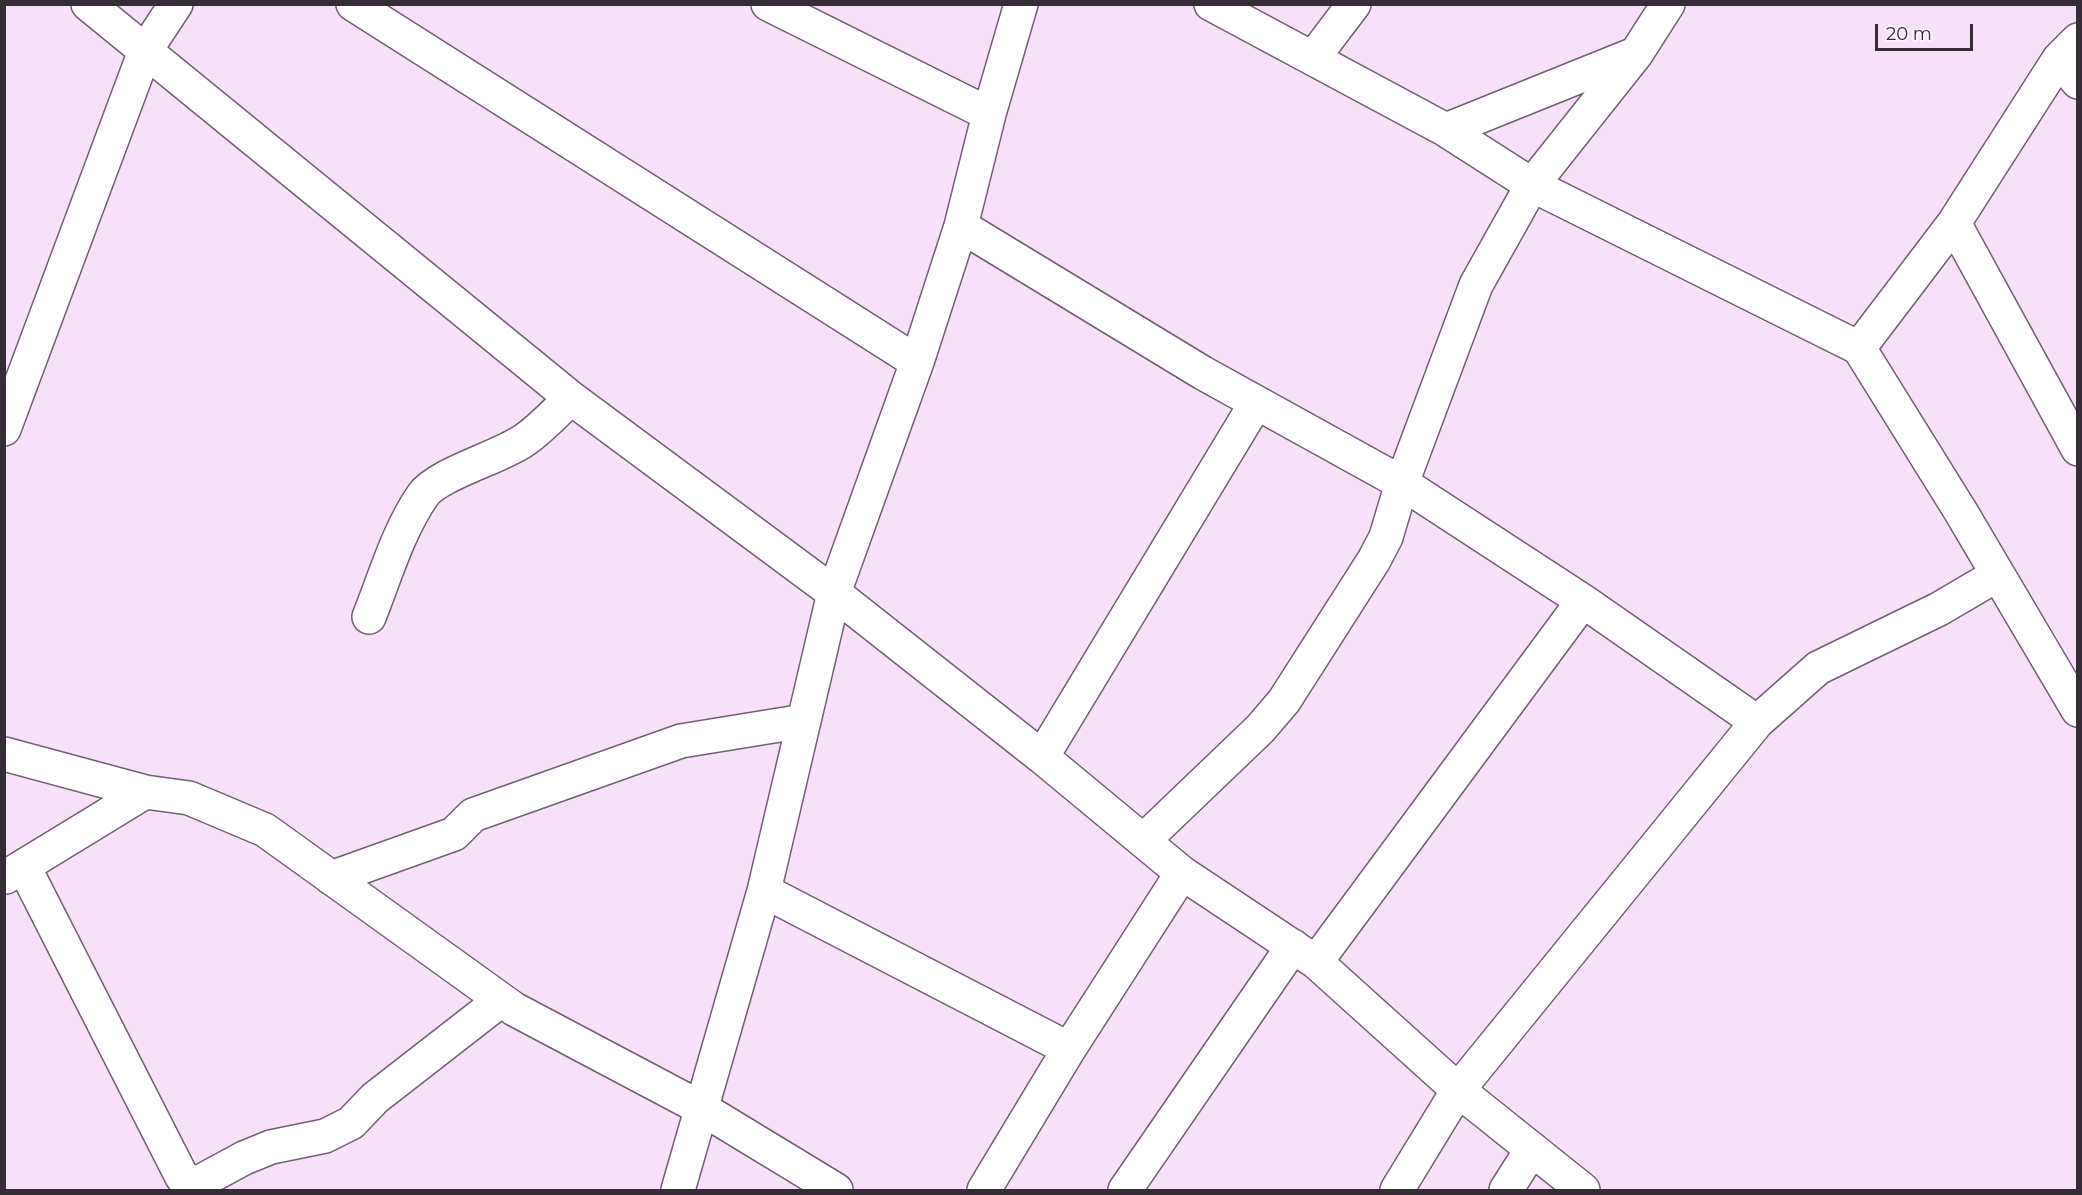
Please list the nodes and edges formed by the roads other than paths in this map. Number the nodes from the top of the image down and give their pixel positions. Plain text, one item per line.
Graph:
1 (88, 4) edge
2 (176, 4) edge
3 (353, 4) edge
4 (768, 4) edge
5 (1020, 4) edge
6 (1211, 4) edge
7 (1354, 4) edge
8 (1668, 4) edge
9 (145, 51) junction
10 (1636, 54) junction
11 (1313, 58) junction
12 (2071, 60) edge
13 (989, 114) junction
14 (1446, 130) junction
15 (1532, 185) junction
16 (1954, 223) junction
17 (961, 226) junction
18 (1859, 348) junction
19 (917, 362) junction
20 (571, 398) junction
21 (1256, 403) junction
22 (4, 429) edge
23 (2078, 449) edge
24 (1402, 483) junction
25 (1997, 575) junction
26 (834, 593) junction
27 (1583, 601) junction
28 (369, 617) dead end
29 (2078, 710) edge
30 (804, 721) junction
31 (1757, 722) junction
32 (4, 754) edge
33 (1042, 757) junction
34 (145, 792) junction
35 (1144, 840) junction
36 (14, 872) edge
37 (1182, 873) junction
38 (331, 878) junction
39 (764, 891) junction
40 (1304, 954) junction
41 (501, 1000) junction
42 (1069, 1049) junction
43 (1458, 1090) junction
44 (701, 1108) junction
45 (1532, 1149) junction
46 (678, 1191) edge
47 (836, 1191) edge
48 (984, 1191) edge
49 (1125, 1191) edge
50 (1397, 1191) edge
51 (1506, 1191) edge
52 (1583, 1191) edge

1 - 9 street
2 - 9 street
3 - 19 street
4 - 13 street
5 - 13 street
6 - 11 street
7 - 11 street
8 - 10 street
9 - 20 street
9 - 22 street
10 - 14 street
10 - 15 street
11 - 14 street
12 - 16 street
13 - 17 street
14 - 15 street
15 - 18 street
15 - 24 street
16 - 18 street
16 - 23 street
17 - 19 street
17 - 21 street
18 - 25 street
19 - 26 street
20 - 26 street
20 - 28 street
21 - 24 street
21 - 33 street
24 - 27 street
24 - 35 street
25 - 29 street
25 - 31 street
26 - 30 street
26 - 33 street
27 - 31 street
27 - 40 street
30 - 38 street
30 - 39 street
31 - 43 street
32 - 34 street
33 - 35 street
34 - 36 street
34 - 38 street
35 - 37 street
36 - 41 street
37 - 40 street
37 - 42 street
38 - 41 street
39 - 42 street
39 - 44 street
40 - 43 street
40 - 49 street
41 - 44 street
42 - 48 street
43 - 45 street
43 - 50 street
44 - 46 street
44 - 47 street
45 - 51 street
45 - 52 street

